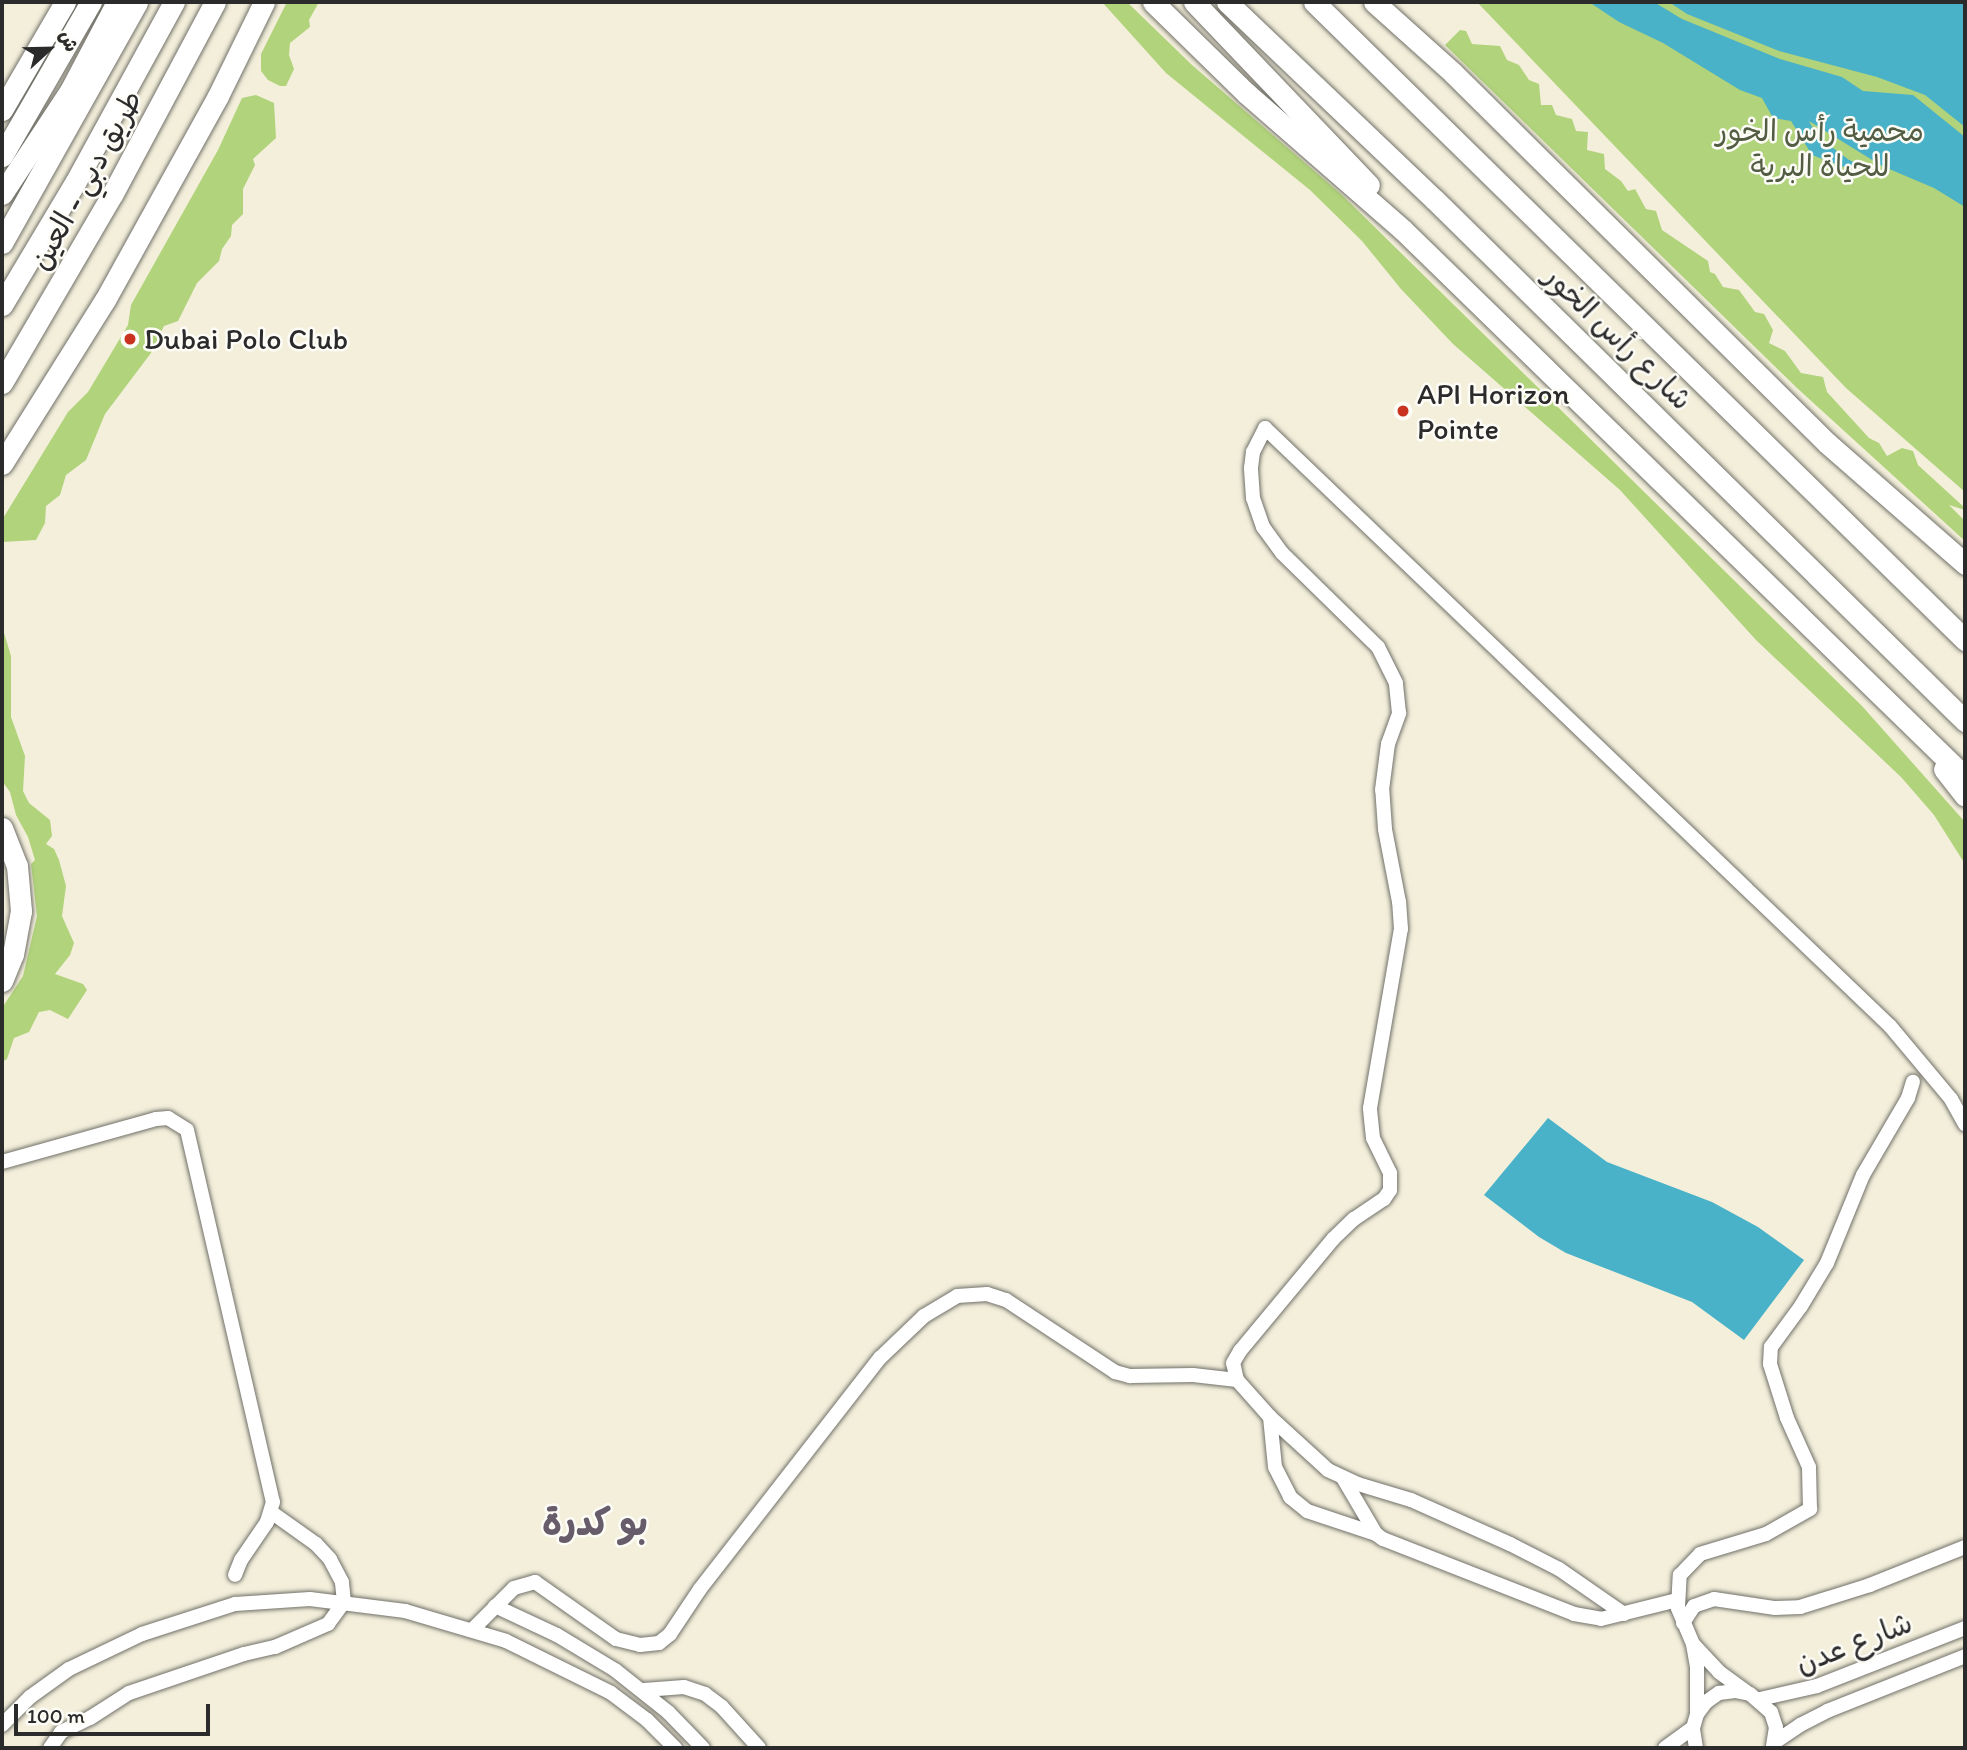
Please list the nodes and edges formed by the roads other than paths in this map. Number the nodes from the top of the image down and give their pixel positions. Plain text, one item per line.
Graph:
1 (65, 2) edge
2 (91, 2) edge
3 (117, 2) edge
4 (137, 2) edge
5 (174, 2) edge
6 (215, 2) edge
7 (264, 2) edge
8 (1153, 2) edge
9 (1194, 2) edge
10 (1227, 2) edge
11 (1314, 2) edge
12 (1374, 2) edge
13 (2, 110) edge
14 (2, 156) edge
15 (2, 194) edge
16 (1404, 230) junction
17 (2, 243) edge
18 (2, 305) edge
19 (2, 383) edge
20 (2, 464) edge
21 (1965, 564) edge
22 (1965, 640) edge
23 (1880, 692) junction
24 (1965, 721) edge
25 (1965, 776) edge
26 (1965, 796) edge
27 (2, 828) edge
28 (2, 981) edge
29 (1913, 1082) dead end
30 (1965, 1124) edge
31 (2, 1163) edge
32 (1237, 1380) junction
33 (1270, 1417) junction
34 (1343, 1478) junction
35 (271, 1512) junction
36 (1376, 1534) junction
37 (1965, 1547) edge
38 (235, 1575) dead end
39 (1677, 1600) junction
40 (344, 1602) junction
41 (495, 1606) junction
42 (1624, 1614) junction
43 (1683, 1623) junction
44 (1965, 1628) edge
45 (473, 1629) junction
46 (1693, 1644) junction
47 (1965, 1656) edge
48 (644, 1690) junction
49 (1755, 1696) junction
50 (1695, 1721) junction
51 (2, 1725) edge
52 (1774, 1745) edge
53 (50, 1748) edge
54 (675, 1748) edge
55 (703, 1748) edge
56 (759, 1748) edge
57 (1664, 1748) edge
58 (1696, 1748) edge

1 - 13 highway
2 - 14 highway
3 - 15 highway
4 - 17 highway
5 - 18 highway, طريق دبي - العين
6 - 19 highway, طريق دبي - العين
7 - 20 highway
8 - 16 highway
9 - 16 highway
10 - 24 highway, شارع رأس الخور
11 - 22 highway, شارع رأس الخور
12 - 21 highway
16 - 23 highway
23 - 25 highway
23 - 26 highway
27 - 28 highway
29 - 39 street
30 - 32 street
31 - 35 street
32 - 33 street
32 - 41 street
33 - 34 street
33 - 36 street
34 - 36 street
34 - 42 street
35 - 38 street
35 - 40 street
36 - 42 street
37 - 43 street
39 - 42 street
39 - 43 street
40 - 45 street
40 - 51 street
40 - 53 street
41 - 45 street
41 - 48 street
43 - 46 street
44 - 49 street, شارع عدن
45 - 54 street
46 - 49 street
46 - 50 street
47 - 52 street, شارع عدن
48 - 55 street
48 - 56 street
49 - 50 street, شارع عدن
49 - 52 street
50 - 57 street
50 - 58 street

